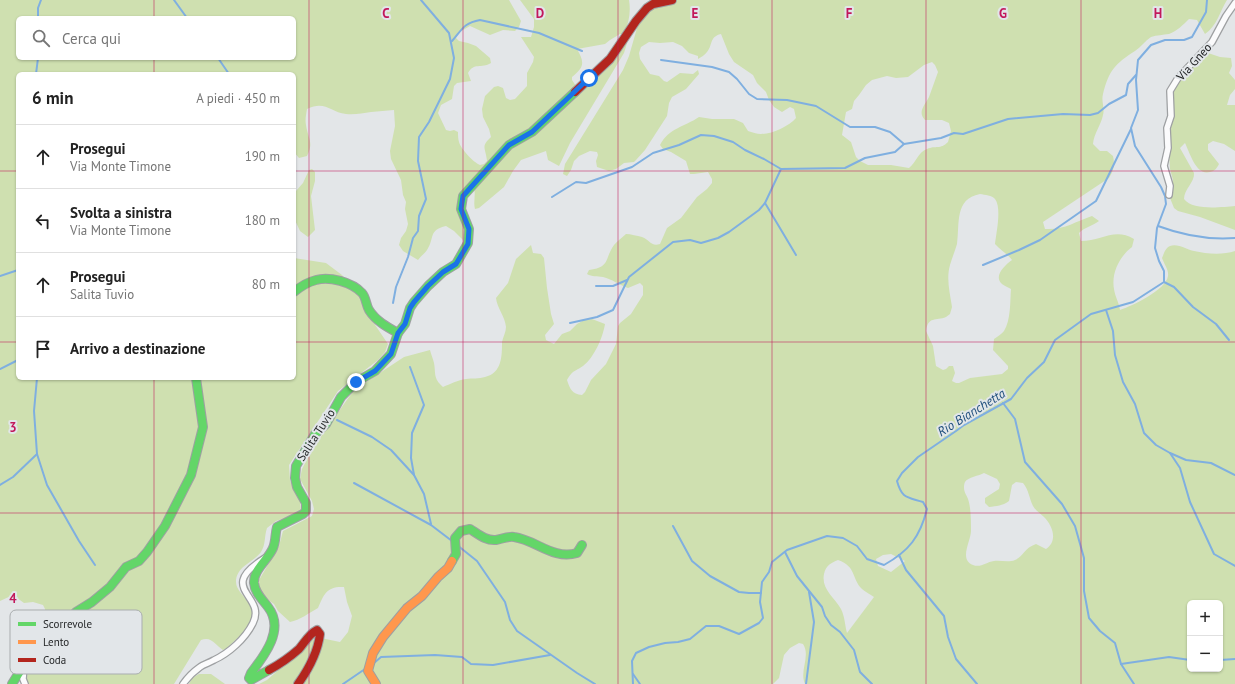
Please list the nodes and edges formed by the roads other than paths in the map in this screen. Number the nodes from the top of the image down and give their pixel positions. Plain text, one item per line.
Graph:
1 (672, 0) edge
2 (1235, 3) edge
3 (1169, 195) dead end
4 (296, 291) edge
5 (398, 333) junction
6 (196, 380) edge
7 (582, 545) dead end
8 (267, 557) junction
9 (79, 610) edge
10 (18, 674) edge
11 (24, 674) edge
12 (12, 684) edge
13 (25, 684) edge
14 (183, 684) edge
15 (298, 684) edge
16 (376, 684) edge

1 - 5 street
2 - 3 street, Via Gneo
4 - 5 street
5 - 8 street, Salita Tuvio
6 - 9 street
7 - 16 street
8 - 14 street
8 - 15 street
10 - 12 street
11 - 13 street

